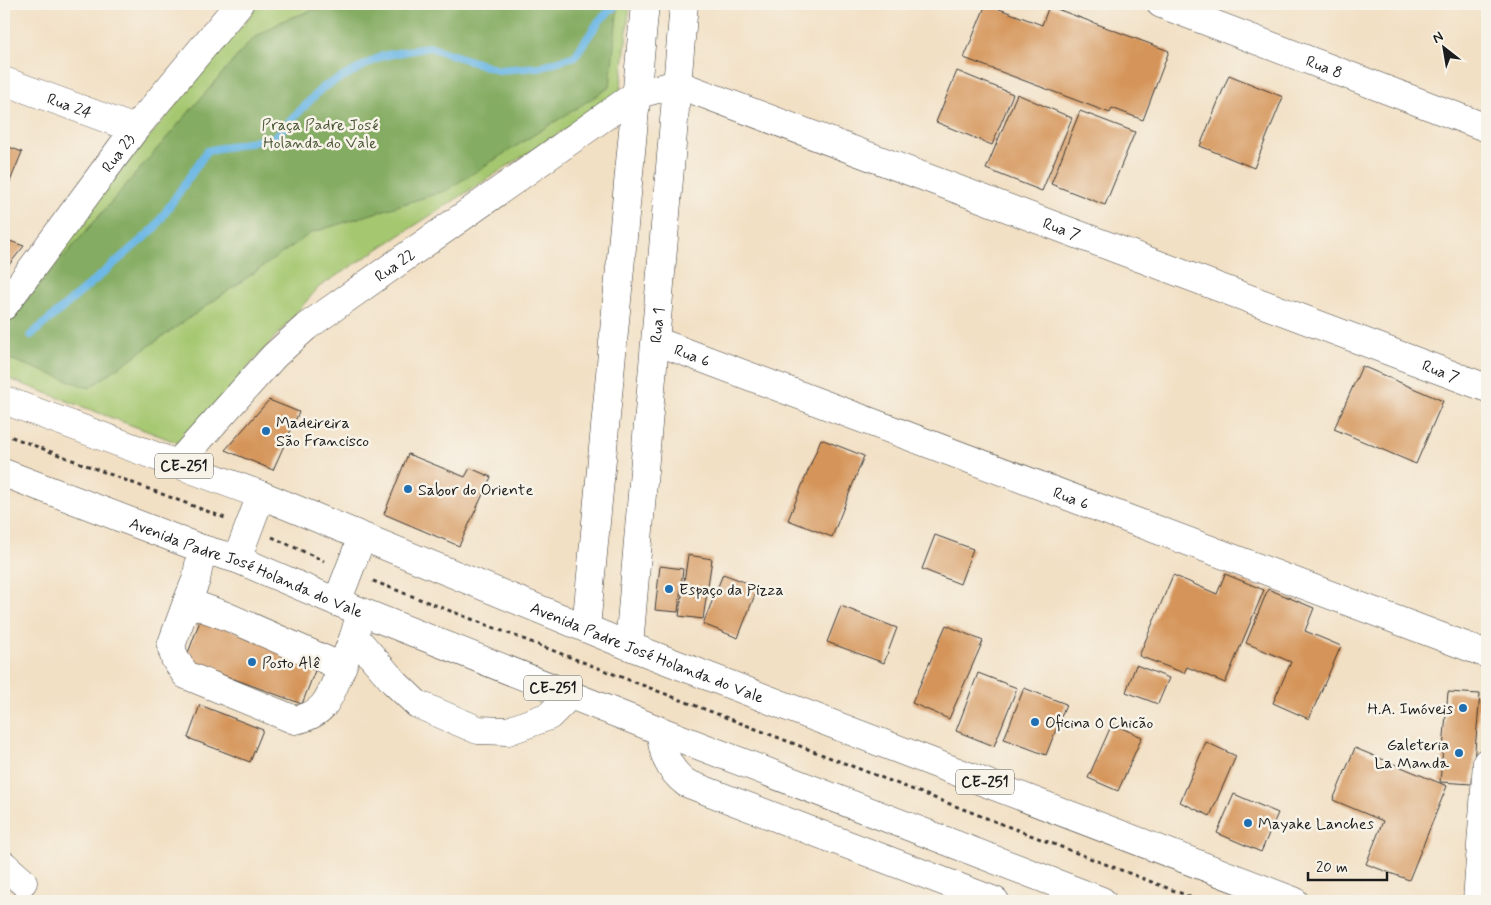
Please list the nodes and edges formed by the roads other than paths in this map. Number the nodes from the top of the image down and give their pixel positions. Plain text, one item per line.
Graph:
1 (239, 4) edge
2 (645, 4) edge
3 (684, 4) edge
4 (1161, 4) edge
5 (4, 81) edge
6 (678, 84) junction
7 (635, 95) junction
8 (1487, 128) edge
9 (135, 129) junction
10 (4, 306) edge
11 (656, 341) junction
12 (1487, 388) edge
13 (4, 400) edge
14 (178, 463) junction
15 (4, 473) edge
16 (260, 495) junction
17 (362, 537) junction
18 (202, 549) junction
19 (237, 560) junction
20 (188, 602) junction
21 (350, 617) junction
22 (586, 628) junction
23 (629, 646) junction
24 (1487, 654) edge
25 (342, 667) junction
26 (570, 695) junction
27 (660, 731) junction
28 (1487, 762) edge
29 (979, 898) edge
30 (1102, 901) edge
31 (1294, 901) edge
32 (1477, 901) edge

1 - 9 street, Rua 23
2 - 7 street
3 - 6 street, Rua 1
4 - 8 street, Rua 8
5 - 9 street, Rua 24
6 - 7 street
6 - 11 street, Rua 1
6 - 12 street, Rua 7
7 - 14 street, Rua 22
7 - 22 street
9 - 10 street, Rua 23
11 - 23 street, Rua 1
11 - 24 street, Rua 6
13 - 14 street, Avenida Padre José Holanda do Vale / CE-251
14 - 16 street, Avenida Padre José Holanda do Vale / CE-251
15 - 18 street, Avenida Padre José Holanda do Vale / CE-251
16 - 17 street, Avenida Padre José Holanda do Vale / CE-251
16 - 19 street
17 - 21 street
17 - 22 street, Avenida Padre José Holanda do Vale / CE-251
18 - 19 street, Avenida Padre José Holanda do Vale / CE-251
18 - 20 street
19 - 21 street, Avenida Padre José Holanda do Vale / CE-251
20 - 25 street
20 - 25 street
21 - 25 street
21 - 26 street, Avenida Padre José Holanda do Vale / CE-251
21 - 26 street
22 - 23 street, Avenida Padre José Holanda do Vale / CE-251
23 - 31 street, Avenida Padre José Holanda do Vale / CE-251
26 - 27 street, Avenida Padre José Holanda do Vale / CE-251
27 - 29 street
27 - 30 street, Avenida Padre José Holanda do Vale / CE-251
28 - 32 street

